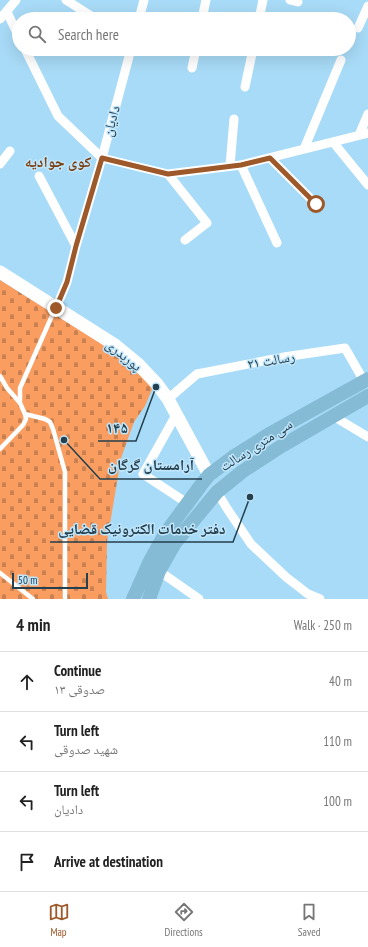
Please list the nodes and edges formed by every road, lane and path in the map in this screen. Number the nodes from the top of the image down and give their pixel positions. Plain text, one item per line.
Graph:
1 (16, 0) edge
2 (66, 0) edge
3 (144, 0) edge
4 (206, 0) edge
5 (263, 0) edge
6 (368, 6) edge
7 (85, 12) edge
8 (141, 12) edge
9 (203, 12) edge
10 (260, 12) edge
11 (3, 15) edge
12 (12, 27) edge
13 (358, 28) dead end
14 (28, 56) edge
15 (129, 56) edge
16 (195, 56) edge
17 (252, 56) edge
18 (341, 60) dead end
19 (192, 68) dead end
20 (245, 87) dead end
21 (368, 114) edge
22 (234, 119) dead end
23 (364, 134) edge
24 (333, 142) junction
25 (304, 149) junction
26 (10, 152) dead end
27 (102, 158) junction
28 (270, 158) junction
29 (0, 164) edge
30 (241, 165) junction
31 (230, 166) junction
32 (168, 174) junction
33 (39, 176) dead end
34 (368, 185) edge
35 (316, 204) dead end
36 (185, 240) dead end
37 (277, 243) dead end
38 (76, 246) junction
39 (0, 272) edge
40 (56, 308) junction
41 (0, 376) edge
42 (366, 380) edge
43 (368, 396) edge
44 (168, 399) junction
45 (20, 403) junction
46 (25, 414) junction
47 (176, 415) junction
48 (333, 416) junction
49 (271, 433) junction
50 (368, 437) edge
51 (280, 447) junction
52 (0, 448) edge
53 (209, 475) junction
54 (218, 492) junction
55 (188, 504) junction
56 (159, 571) junction
57 (0, 573) edge
58 (307, 597) edge
59 (33, 599) edge
60 (64, 599) edge
61 (133, 599) edge
62 (149, 599) edge
63 (199, 599) edge
64 (320, 599) edge

1 - 11 street
2 - 7 street
3 - 8 street
4 - 9 street
5 - 10 street
6 - 13 street
11 - 12 street
14 - 27 street
15 - 27 street, دادیان
16 - 19 street
17 - 20 street
18 - 25 street
21 - 23 street
22 - 31 street
23 - 24 street
24 - 25 street
24 - 34 street
25 - 28 street
26 - 29 street
27 - 32 street
27 - 38 street, دادیان
28 - 30 street
28 - 35 street
30 - 31 street
30 - 37 street
31 - 32 street
32 - 36 street
33 - 38 street
38 - 40 street, دادیان
39 - 40 main road, پوربدری
40 - 44 main road, پوربدری
40 - 45 lane
41 - 45 lane
42 - 44 street, ۲۱ رسالت
42 - 49 main road, سی متری رسالت
43 - 48 main road, سی متری رسالت
44 - 47 main road, پوربدری
45 - 46 lane
46 - 52 lane
46 - 60 lane
47 - 53 main road, پوربدری
47 - 55 street
48 - 50 street
48 - 51 main road, سی متری رسالت
49 - 51 main road
49 - 53 main road, سی متری رسالت
51 - 54 main road, سی متری رسالت
53 - 55 main road, سی متری رسالت
54 - 56 main road, سی متری رسالت
54 - 58 street
55 - 61 main road, سی متری رسالت
56 - 62 main road, سی متری رسالت
56 - 63 street
57 - 59 lane
58 - 64 street

